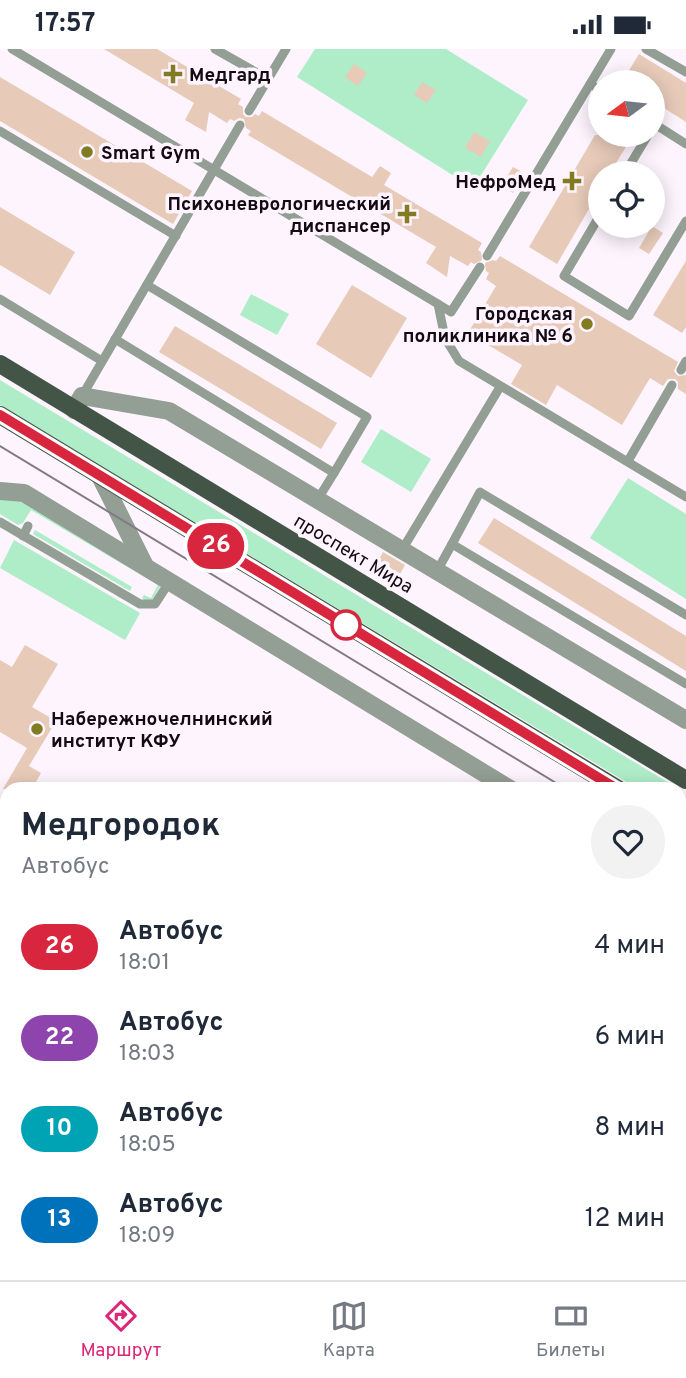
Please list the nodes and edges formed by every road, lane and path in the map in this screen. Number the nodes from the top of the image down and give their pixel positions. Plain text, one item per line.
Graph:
1 (12, 49) edge
2 (215, 49) edge
3 (286, 49) edge
4 (611, 49) edge
5 (646, 49) edge
6 (598, 70) edge
7 (686, 72) edge
8 (268, 79) junction
9 (588, 87) edge
10 (249, 111) dead end
11 (240, 125) dead end
12 (0, 131) edge
13 (665, 131) edge
14 (686, 144) edge
15 (213, 172) junction
16 (686, 221) edge
17 (588, 235) edge
18 (176, 236) junction
19 (486, 255) dead end
20 (480, 267) dead end
21 (147, 285) junction
22 (0, 299) edge
23 (438, 304) junction
24 (115, 339) junction
25 (102, 361) junction
26 (0, 364) edge
27 (671, 385) dead end
28 (500, 387) junction
29 (78, 403) junction
30 (0, 415) edge
31 (628, 461) junction
32 (334, 473) junction
33 (100, 476) junction
34 (0, 491) edge
35 (686, 497) edge
36 (317, 499) junction
37 (0, 523) edge
38 (28, 526) dead end
39 (23, 536) junction
40 (452, 544) junction
41 (402, 550) junction
42 (144, 564) junction
43 (437, 571) junction
44 (171, 580) junction
45 (139, 591) dead end
46 (133, 601) junction
47 (686, 615) edge
48 (686, 684) edge
49 (684, 715) edge
50 (686, 780) edge
51 (499, 782) edge
52 (606, 782) edge

1 - 15 lane
2 - 8 lane
3 - 8 lane
4 - 6 lane
5 - 7 lane
8 - 10 lane
9 - 19 lane
11 - 15 lane
12 - 18 lane
13 - 14 lane
15 - 18 lane
15 - 23 lane
16 - 17 lane
18 - 21 lane
20 - 23 lane
21 - 24 lane
21 - 32 lane
22 - 25 lane
23 - 28 lane
24 - 25 lane
24 - 32 lane
25 - 29 lane
26 - 29 main road, проспект Мира
27 - 31 lane
28 - 31 lane
28 - 41 lane
29 - 36 street
29 - 50 main road, проспект Мира
30 - 33 main road
31 - 35 lane
32 - 36 lane
33 - 42 street
33 - 52 main road
34 - 42 street
36 - 41 street
37 - 39 lane
38 - 39 lane
39 - 46 lane
40 - 43 lane
40 - 47 lane
40 - 48 lane
41 - 43 street
42 - 44 street
43 - 49 street
44 - 46 lane
44 - 51 street
45 - 46 lane

